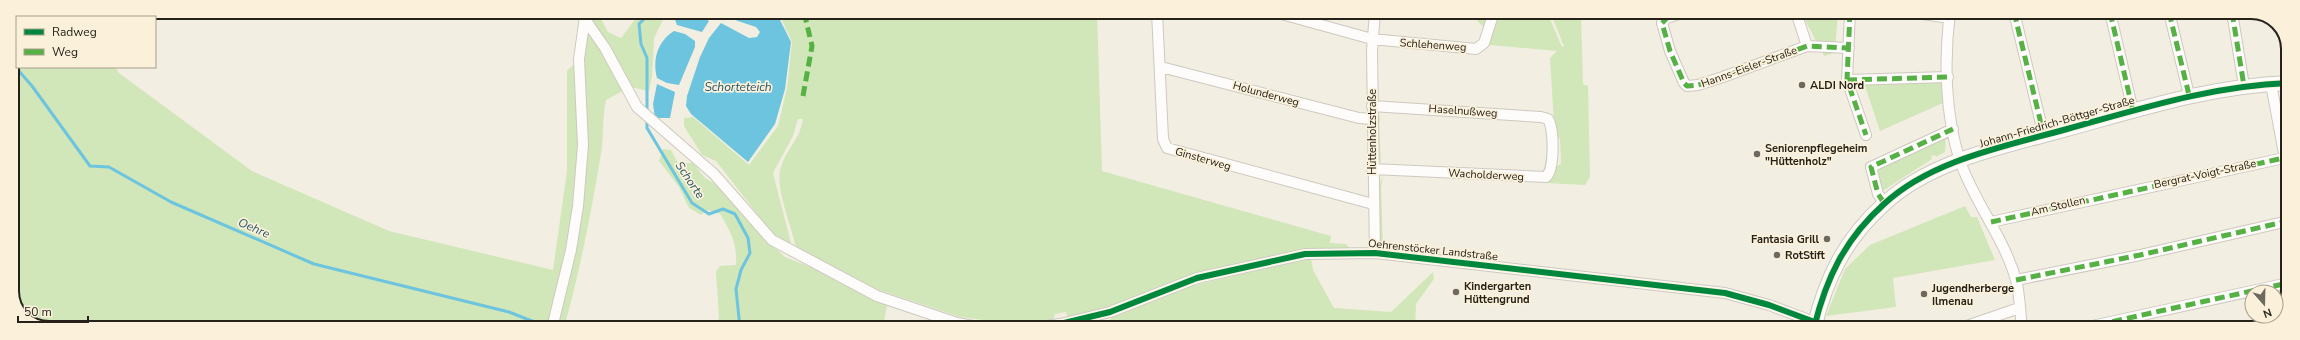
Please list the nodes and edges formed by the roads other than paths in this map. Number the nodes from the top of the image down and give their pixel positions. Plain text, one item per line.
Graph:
1 (583, 19) edge
2 (586, 19) edge
3 (1158, 19) edge
4 (1299, 19) edge
5 (1374, 19) edge
6 (1492, 19) edge
7 (1666, 19) edge
8 (1798, 19) edge
9 (1850, 19) edge
10 (1950, 19) edge
11 (2016, 19) edge
12 (2112, 19) edge
13 (2171, 19) edge
14 (2233, 19) edge
15 (1372, 39) junction
16 (1807, 46) junction
17 (1849, 48) junction
18 (1161, 67) junction
19 (1948, 77) junction
20 (1847, 80) junction
21 (2281, 83) edge
22 (2272, 84) junction
23 (2244, 86) junction
24 (2189, 95) junction
25 (1372, 106) junction
26 (2133, 111) junction
27 (1372, 119) junction
28 (1551, 124) joint
29 (1953, 129) junction
30 (1866, 135) dead end
31 (2044, 136) junction
32 (2281, 140) edge
33 (2281, 159) edge
34 (1960, 161) junction
35 (1372, 168) junction
36 (2126, 191) joint
37 (1884, 203) junction
38 (1373, 204) junction
39 (1991, 222) junction
40 (2281, 223) edge
41 (1375, 253) junction
42 (2016, 280) junction
43 (2281, 286) edge
44 (2019, 308) junction
45 (554, 321) edge
46 (951, 321) edge
47 (1072, 321) edge
48 (1806, 321) edge
49 (1816, 321) edge
50 (1981, 321) edge
51 (2021, 321) edge
52 (2116, 321) edge

1 - 45 street
2 - 46 street
3 - 18 street, Ginsterweg
4 - 15 street, Schlehenweg
5 - 15 street, Hüttenholzstraße
6 - 15 street, Schlehenweg
7 - 16 street, Hanns-Eisler-Straße
8 - 16 street, Hanns-Eisler-Straße
9 - 17 street
10 - 19 street
11 - 31 street, Johann-Friedrich-Böttger-Straße
12 - 26 street, Johann-Friedrich-Böttger-Straße
13 - 24 street
14 - 23 street
15 - 25 street, Hüttenholzstraße
16 - 17 street, Hanns-Eisler-Straße
17 - 20 street
18 - 27 street, Holunderweg
18 - 38 street, Ginsterweg
19 - 20 street
19 - 29 street
20 - 30 street
21 - 22 street, Johann-Friedrich-Böttger-Straße
22 - 23 street, Johann-Friedrich-Böttger-Straße
22 - 32 street
23 - 24 street, Johann-Friedrich-Böttger-Straße
24 - 26 street, Johann-Friedrich-Böttger-Straße
25 - 27 street, Hüttenholzstraße
25 - 28 street, Haselnußweg
26 - 31 street, Johann-Friedrich-Böttger-Straße
27 - 35 street, Hüttenholzstraße
28 - 35 street, Wacholderweg
29 - 34 street
29 - 37 street
31 - 34 street, Johann-Friedrich-Böttger-Straße
33 - 36 street, Bergrat-Voigt-Straße
34 - 37 street, Johann-Friedrich-Böttger-Straße
34 - 39 street
35 - 38 street, Hüttenholzstraße
36 - 39 street, Am Stollen
37 - 49 street, Johann-Friedrich-Böttger-Straße
38 - 41 street, Hüttenholzstraße
39 - 42 street
40 - 42 street
41 - 47 street, Oehrenstöcker Landstraße
41 - 48 street, Oehrenstöcker Landstraße
42 - 44 street
43 - 52 street
44 - 50 street
44 - 51 street

